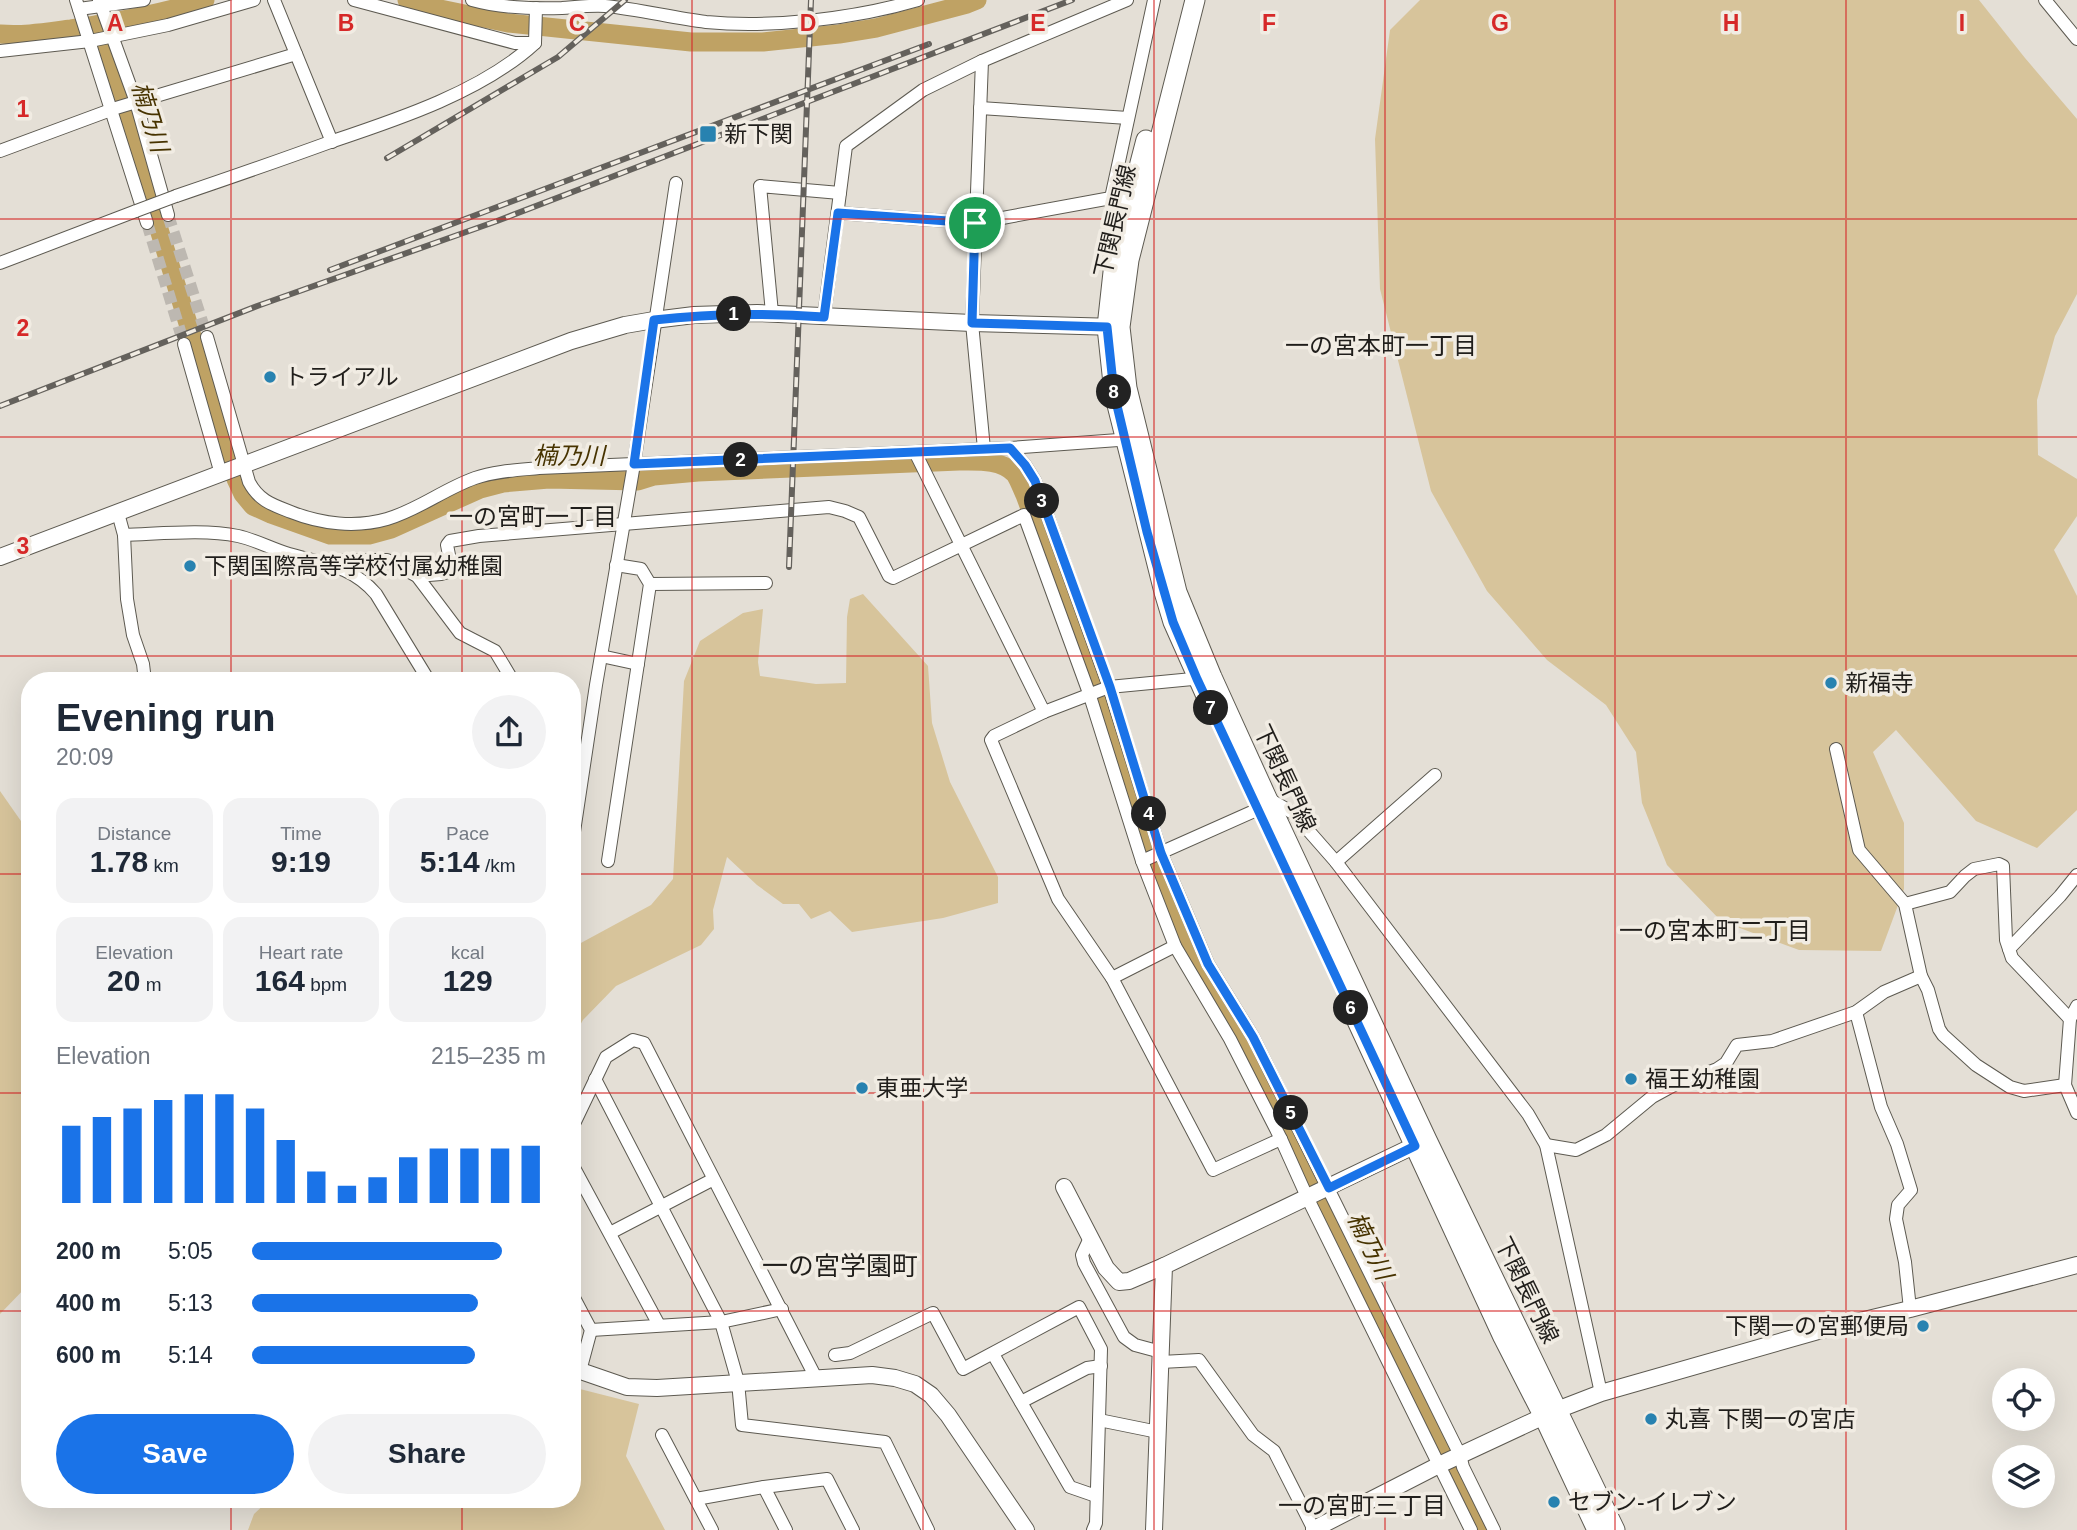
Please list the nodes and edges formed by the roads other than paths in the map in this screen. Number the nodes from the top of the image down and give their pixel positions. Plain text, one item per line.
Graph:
1 (144, 0) edge
2 (254, 0) edge
3 (274, 0) edge
4 (354, 0) edge
5 (472, 0) edge
6 (918, 0) edge
7 (1127, 0) edge
8 (1154, 0) edge
9 (1182, 0) edge
10 (1195, 0) edge
11 (2045, 0) edge
12 (605, 3) edge
13 (101, 5) edge
14 (78, 7) edge
15 (536, 10) junction
16 (110, 35) junction
17 (90, 39) junction
18 (2077, 39) edge
19 (535, 40) junction
20 (0, 51) edge
21 (296, 54) junction
22 (982, 61) junction
23 (123, 106) junction
24 (980, 107) junction
25 (1128, 118) junction
26 (332, 142) junction
27 (0, 150) edge
28 (676, 183) dead end
29 (840, 193) junction
30 (838, 213) junction
31 (168, 215) tunnel mouth
32 (147, 223) tunnel mouth
33 (975, 223) junction
34 (0, 263) edge
35 (772, 313) junction
36 (824, 317) junction
37 (654, 320) junction
38 (972, 323) junction
39 (1113, 327) junction
40 (207, 337) tunnel mouth
41 (184, 344) tunnel mouth
42 (1133, 439) junction
43 (1010, 448) junction
44 (984, 449) junction
45 (915, 452) junction
46 (634, 464) junction
47 (244, 466) junction
48 (221, 474) junction
49 (118, 513) junction
50 (623, 524) junction
51 (124, 535) junction
52 (961, 545) junction
53 (0, 557) edge
54 (332, 564) junction
55 (616, 565) junction
56 (417, 576) junction
57 (650, 583) junction
58 (766, 583) dead end
59 (601, 656) junction
60 (638, 664) junction
61 (144, 672) edge
62 (424, 672) edge
63 (508, 672) edge
64 (1205, 678) junction
65 (1110, 687) junction
66 (1089, 693) junction
67 (1044, 712) junction
68 (1836, 749) dead end
69 (1435, 775) dead end
70 (581, 786) edge
71 (1265, 803) junction
72 (1161, 853) junction
73 (608, 861) dead end
74 (1142, 861) junction
75 (1336, 862) junction
76 (2077, 875) edge
77 (1905, 904) junction
78 (1175, 946) junction
79 (2009, 949) junction
80 (1922, 976) junction
81 (1112, 978) junction
82 (2077, 1006) edge
83 (1856, 1012) junction
84 (2070, 1019) junction
85 (595, 1079) junction
86 (2065, 1085) junction
87 (581, 1109) edge
88 (2077, 1113) edge
89 (1281, 1139) junction
90 (1421, 1143) junction
91 (1546, 1145) junction
92 (581, 1180) edge
93 (710, 1181) dead end
94 (1064, 1187) dead end
95 (1318, 1193) junction
96 (661, 1206) junction
97 (610, 1233) junction
98 (1090, 1238) junction
99 (2077, 1265) edge
100 (1164, 1266) junction
101 (1910, 1309) junction
102 (581, 1310) edge
103 (782, 1310) junction
104 (721, 1322) junction
105 (659, 1325) junction
106 (592, 1330) junction
107 (993, 1354) junction
108 (835, 1355) dead end
109 (1161, 1357) junction
110 (581, 1358) edge
111 (1101, 1366) junction
112 (581, 1372) edge
113 (816, 1378) junction
114 (738, 1382) junction
115 (1601, 1393) junction
116 (1021, 1402) junction
117 (1550, 1414) junction
118 (1099, 1420) junction
119 (1158, 1432) junction
120 (662, 1435) dead end
121 (1450, 1460) junction
122 (764, 1487) junction
123 (1096, 1496) junction
124 (696, 1499) junction
125 (712, 1530) edge
126 (786, 1530) edge
127 (853, 1530) edge
128 (928, 1530) edge
129 (1026, 1530) edge
130 (1093, 1530) edge
131 (1154, 1530) edge
132 (1314, 1530) edge
133 (1471, 1530) edge
134 (1494, 1530) edge
135 (1597, 1530) edge
136 (1615, 1530) edge

1 - 13 street
2 - 16 street
3 - 21 street
4 - 19 street
5 - 15 street
6 - 12 street
7 - 22 street
8 - 25 street
9 - 39 main road, 下関長門線
10 - 39 main road, 下関長門線
11 - 18 street
12 - 15 street
13 - 14 street
13 - 16 street
14 - 17 street
15 - 19 street
16 - 17 street
16 - 23 street
17 - 20 street
17 - 23 street
19 - 26 street
21 - 23 street
21 - 26 street
22 - 24 street
22 - 29 street
23 - 27 street
23 - 31 street
23 - 32 street
24 - 25 street
24 - 33 street
25 - 33 street
26 - 34 street, bridge
28 - 37 street
29 - 30 street
29 - 35 street
30 - 33 street
30 - 36 street
33 - 38 street
35 - 36 street
35 - 37 street
36 - 38 street
37 - 46 street
37 - 47 street
38 - 39 street
38 - 44 street
39 - 42 main road, 下関長門線
40 - 47 street
41 - 48 street
42 - 43 street
42 - 64 main road, 下関長門線
43 - 44 street
43 - 65 street
44 - 45 street
45 - 46 street
45 - 52 street
46 - 47 street
46 - 50 street
47 - 48 street
48 - 49 street
49 - 51 street
49 - 53 street
50 - 52 street
50 - 55 street
50 - 56 street
51 - 54 street
51 - 61 street
52 - 66 street
52 - 67 street
54 - 56 street
54 - 62 street
55 - 57 street
55 - 59 street
56 - 63 street
57 - 58 street
57 - 60 street
59 - 60 street
59 - 70 street
60 - 73 street
64 - 65 street
64 - 71 main road, 下関長門線
65 - 66 street
65 - 72 street
66 - 67 street
66 - 74 street
67 - 81 street
68 - 77 street
69 - 75 street
71 - 72 street
71 - 75 street
71 - 90 main road, 下関長門線
72 - 74 street
72 - 95 street
74 - 78 street
75 - 91 street
76 - 79 street
77 - 79 street
77 - 80 street
78 - 81 street
78 - 89 street
79 - 84 street
80 - 83 street
80 - 86 street
81 - 89 street
82 - 84 street
83 - 91 street
83 - 101 street
84 - 86 street
85 - 87 street
85 - 96 street
85 - 103 street
86 - 88 street
89 - 95 street
90 - 95 street
90 - 117 main road, 下関長門線
91 - 115 street
92 - 97 street
93 - 96 street
94 - 98 street
95 - 100 street
95 - 121 street
95 - 121 street
96 - 97 street
96 - 104 street
97 - 105 street
98 - 100 street
98 - 109 street
99 - 101 street
100 - 109 street
101 - 115 street
102 - 106 street
103 - 104 street
103 - 113 street
104 - 105 street
104 - 114 street
105 - 106 street
106 - 110 street
107 - 108 street
107 - 111 street
107 - 116 street
109 - 119 street
109 - 132 street
111 - 116 street
111 - 118 street
112 - 114 street
113 - 114 street
113 - 129 street
114 - 128 street
115 - 117 street
116 - 123 street
117 - 121 street
117 - 135 main road, 下関長門線
117 - 136 main road, 下関長門線
118 - 119 street
118 - 123 street
119 - 131 street
120 - 124 street
121 - 132 street
121 - 133 street
121 - 134 street
122 - 124 street
122 - 126 street
122 - 127 street
123 - 130 street
124 - 125 street

